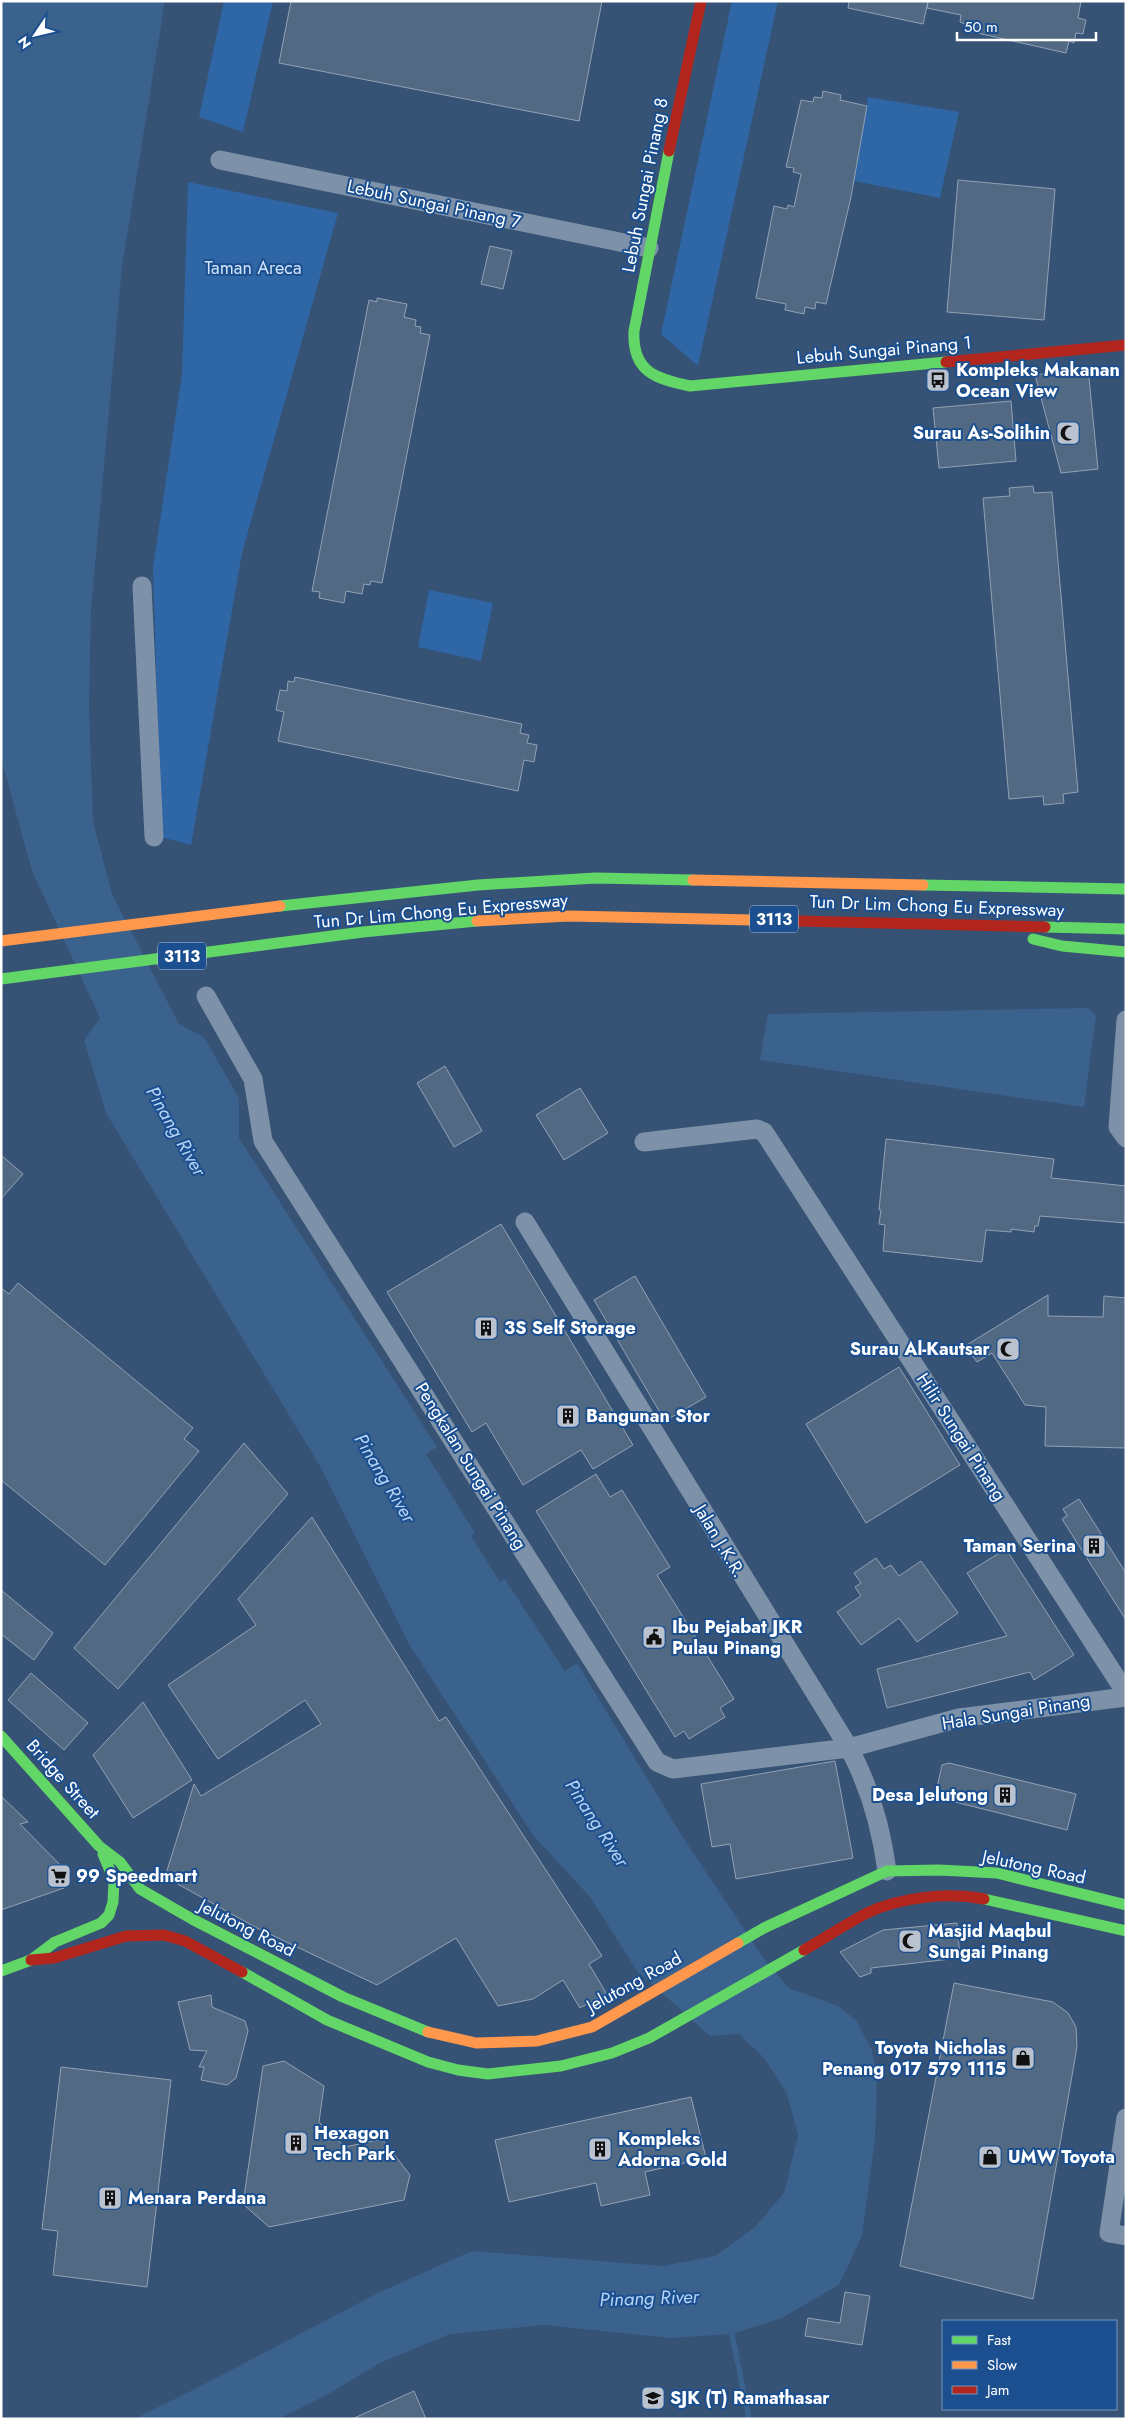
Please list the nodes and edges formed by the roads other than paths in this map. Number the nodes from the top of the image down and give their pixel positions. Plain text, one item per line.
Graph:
1 (701, 1) edge
2 (220, 160) dead end
3 (649, 248) junction
4 (1126, 345) edge
5 (648, 373) joint
6 (142, 586) dead end
7 (154, 837) dead end
8 (1086, 876) dead end
9 (978, 887) junction
10 (1126, 889) edge
11 (978, 925) junction
12 (1126, 929) edge
13 (1, 940) edge
14 (1126, 952) edge
15 (1, 979) edge
16 (206, 996) dead end
17 (1126, 1020) edge
18 (1126, 1138) edge
19 (644, 1142) dead end
20 (525, 1222) dead end
21 (1126, 1693) edge
22 (1126, 1697) edge
23 (1, 1736) edge
24 (849, 1748) junction
25 (99, 1846) junction
26 (888, 1871) junction
27 (1126, 1905) edge
28 (1126, 1931) edge
29 (31, 1960) junction
30 (1, 1971) edge
31 (1126, 2118) edge
32 (1117, 2235) edge

1 - 3 main road, Lebuh Sungai Pinang 8
2 - 3 street, Lebuh Sungai Pinang 7
3 - 5 main road, Lebuh Sungai Pinang 8
4 - 5 main road, Lebuh Sungai Pinang 1
6 - 7 street
8 - 9 main road
9 - 10 main road, Tun Dr Lim Chong Eu Expressway / 3113
9 - 13 main road, Tun Dr Lim Chong Eu Expressway / 3113
11 - 12 main road, Tun Dr Lim Chong Eu Expressway / 3113
11 - 14 main road
11 - 15 main road, Tun Dr Lim Chong Eu Expressway / 3113
16 - 24 street, Pengkalan Sungai Pinang
17 - 18 street
19 - 21 street, Hilir Sungai Pinang
20 - 24 street, Jalan J.K.R.
22 - 24 street, Hala Sungai Pinang
23 - 25 main road, Bridge Street
24 - 26 street, Jalan J.K.R.
25 - 26 main road, Jelutong Road
25 - 29 main road
26 - 27 main road, Jelutong Road
28 - 29 main road
29 - 30 main road
31 - 32 street

